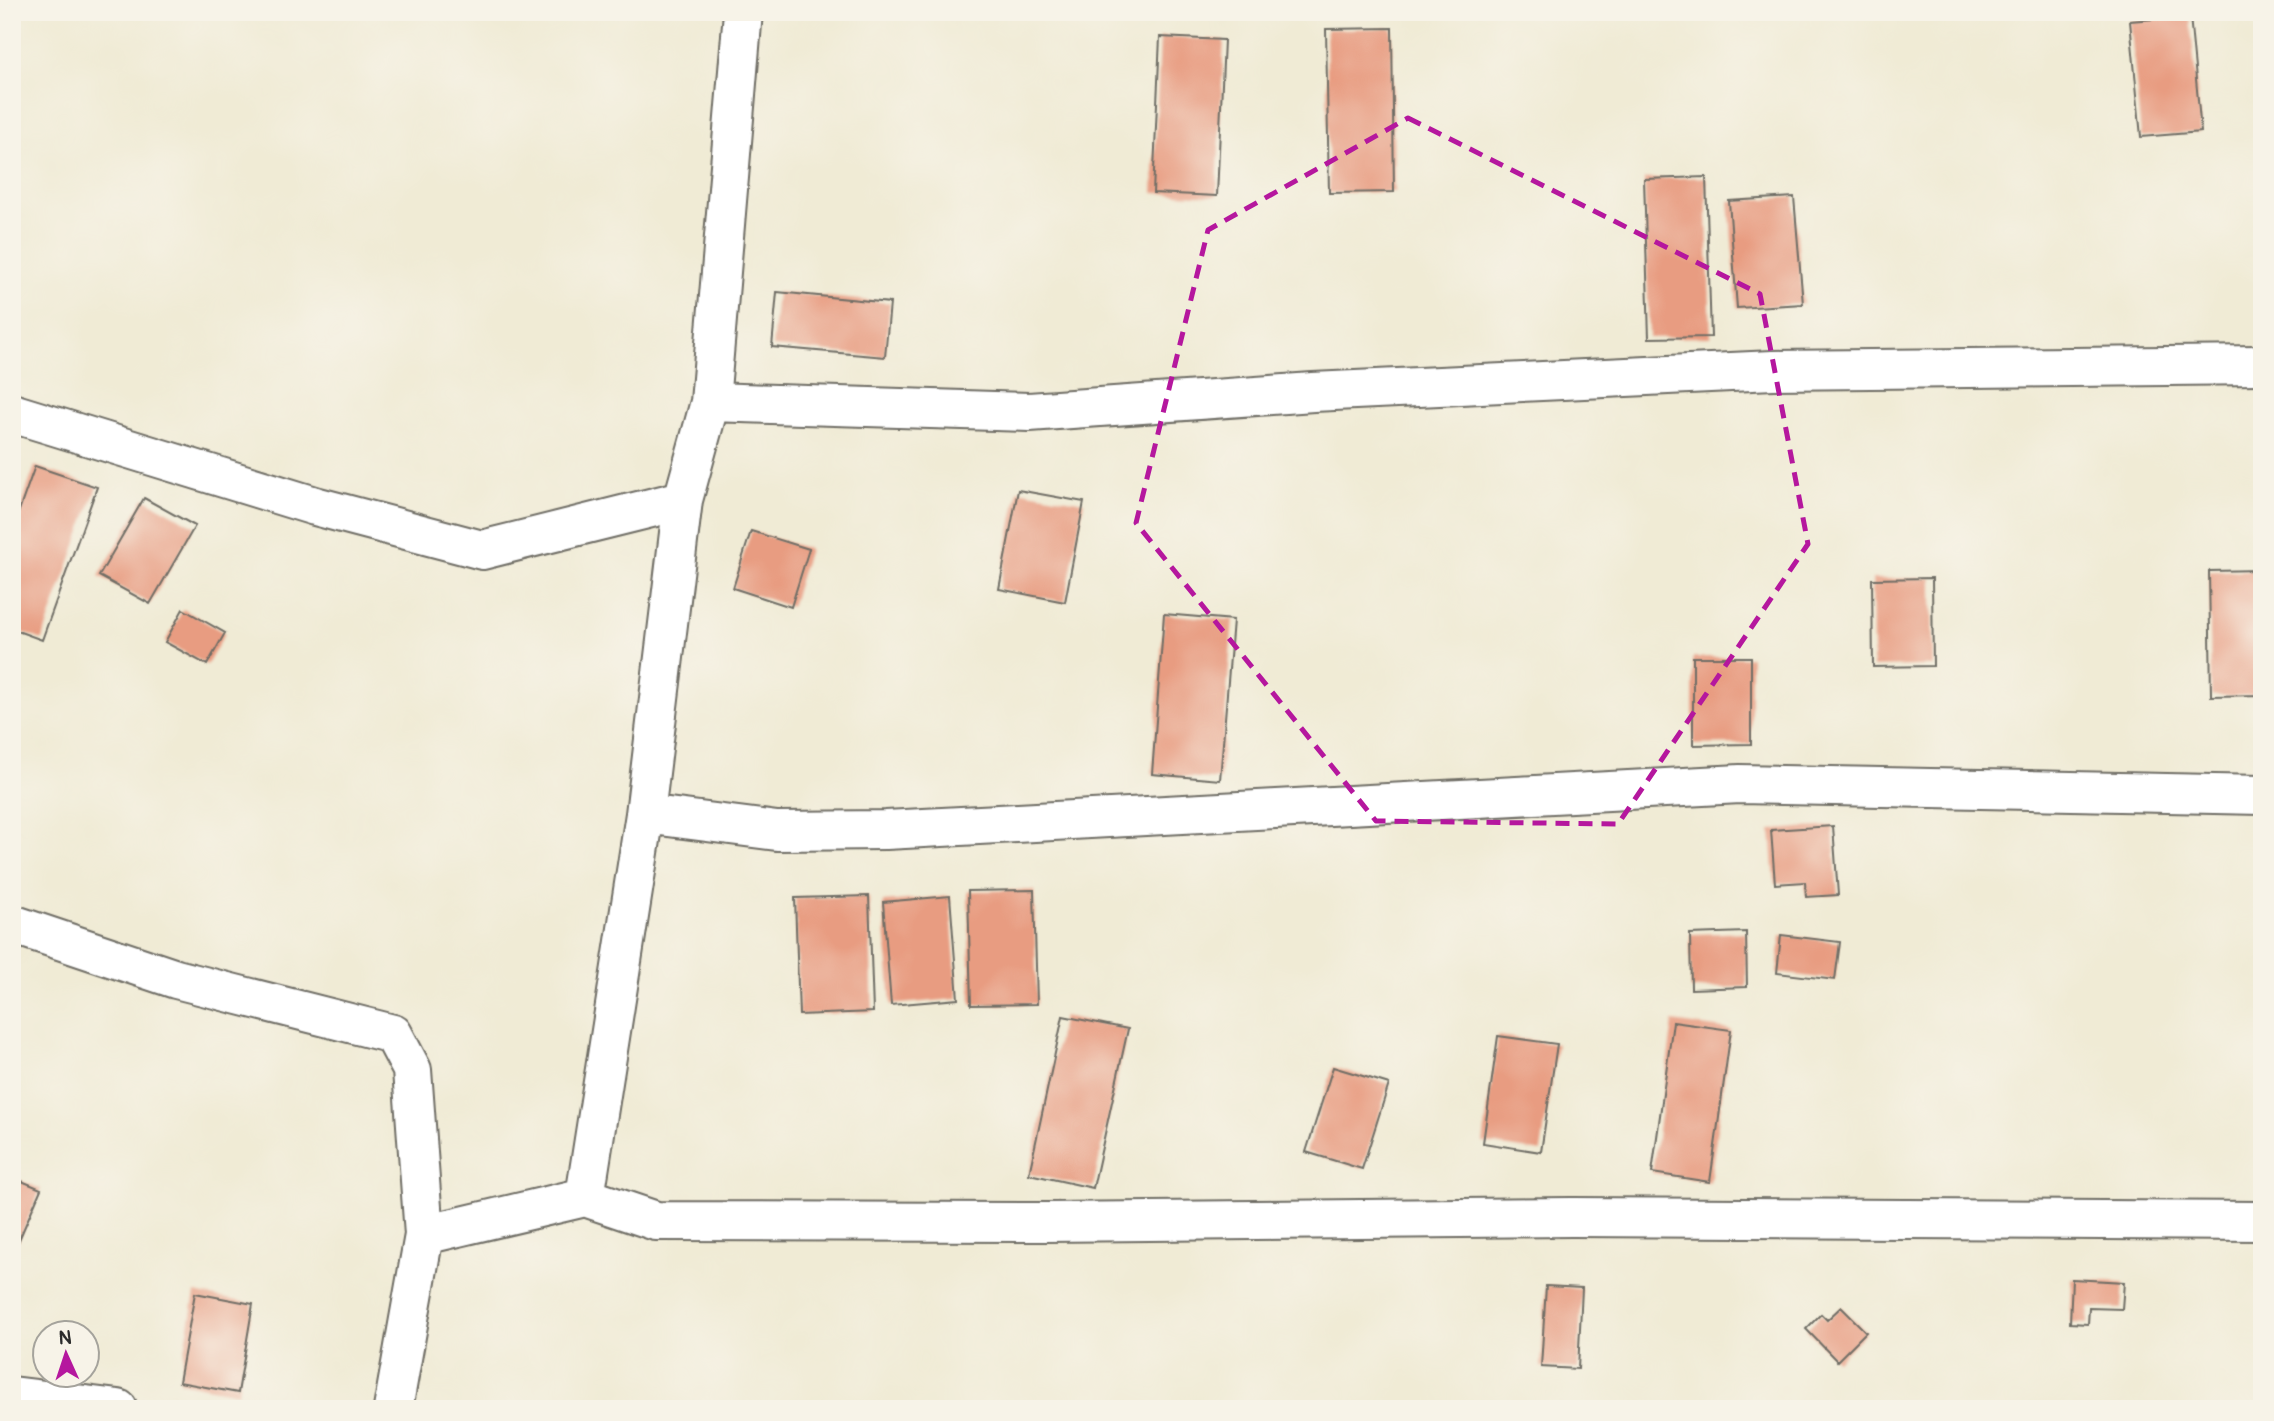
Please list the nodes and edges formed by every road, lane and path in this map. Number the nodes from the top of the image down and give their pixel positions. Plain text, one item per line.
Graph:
1 (743, 12) edge
2 (2262, 365) edge
3 (710, 402) junction
4 (12, 413) edge
5 (683, 500) junction
6 (2262, 795) edge
7 (645, 814) junction
8 (12, 924) edge
9 (585, 1197) junction
10 (2262, 1221) edge
11 (424, 1235) junction
12 (12, 1396) edge
13 (118, 1409) edge
14 (393, 1409) edge

1 - 3 street
2 - 3 street
3 - 5 street
4 - 5 street
5 - 7 street
6 - 7 street
7 - 9 street
8 - 11 street
9 - 10 street
9 - 11 street
11 - 14 street
12 - 13 street

